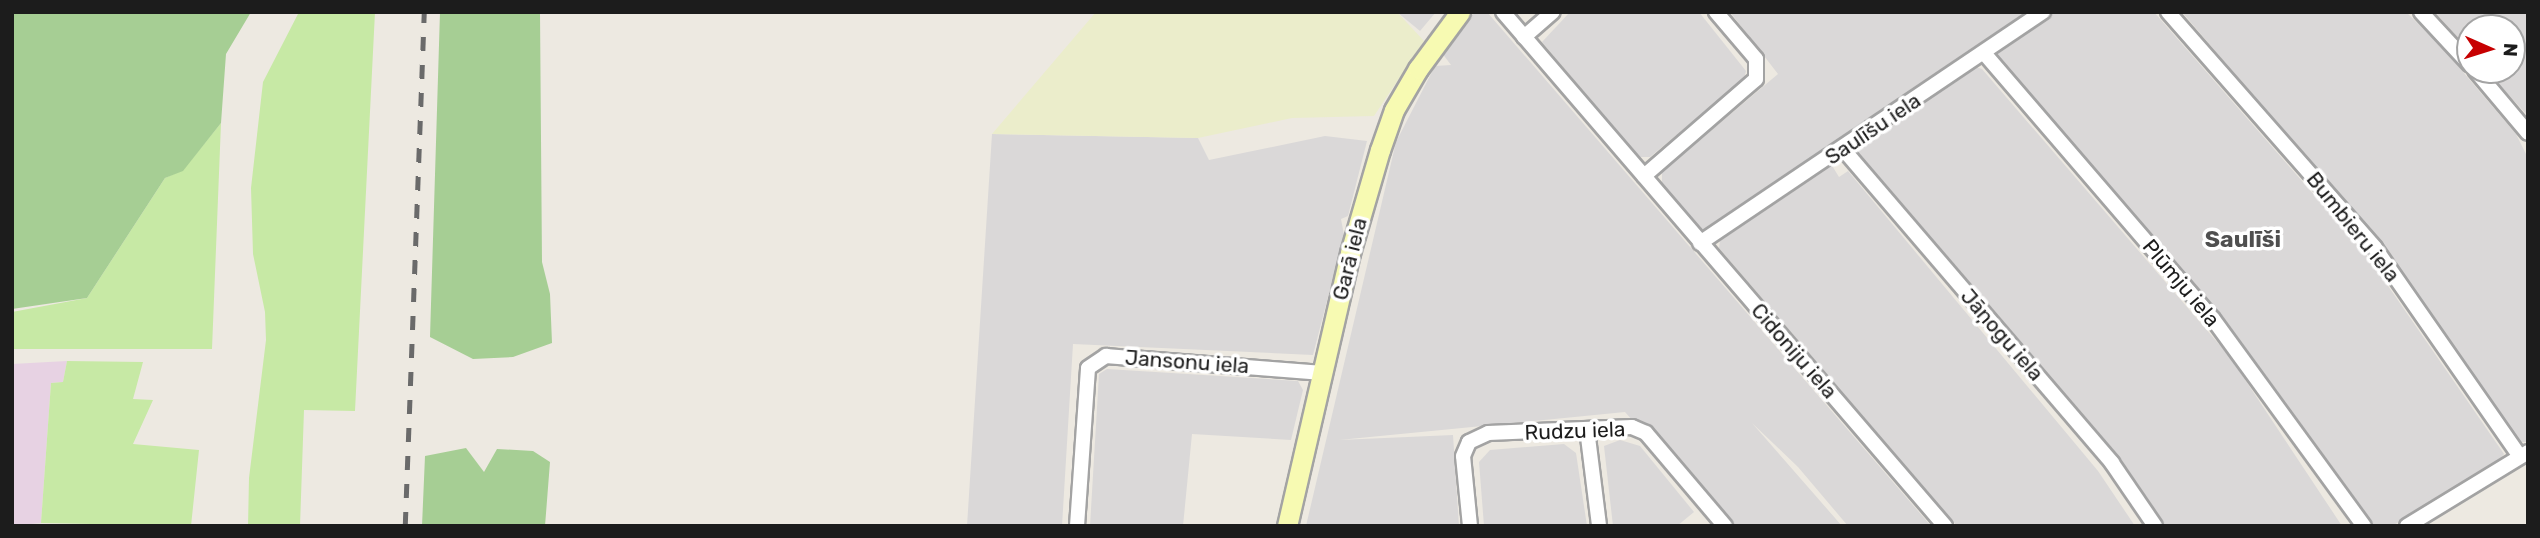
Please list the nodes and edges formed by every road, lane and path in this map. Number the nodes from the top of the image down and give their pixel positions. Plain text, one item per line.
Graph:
1 (1460, 12) edge
2 (1503, 12) edge
3 (1553, 12) edge
4 (1716, 12) edge
5 (2043, 12) edge
6 (2168, 12) edge
7 (2421, 12) edge
8 (1524, 37) junction
9 (2456, 50) edge
10 (1984, 52) junction
11 (2487, 84) edge
12 (2528, 133) edge
13 (1844, 150) junction
14 (1644, 176) junction
15 (1700, 243) junction
16 (1322, 373) junction
17 (1587, 429) junction
18 (2524, 454) edge
19 (1077, 526) edge
20 (1287, 526) edge
21 (1470, 526) edge
22 (1598, 526) edge
23 (1725, 526) edge
24 (1945, 526) edge
25 (2155, 526) edge
26 (2364, 526) edge
27 (2407, 526) edge

1 - 16 street, Garā iela
2 - 8 street, Cidoniju iela
3 - 8 street
4 - 14 street
5 - 10 street, Saulīšu iela
6 - 18 street, Bumbieru iela
7 - 9 street
8 - 14 street, Cidoniju iela
10 - 13 street, Saulīšu iela
10 - 26 street, Plūmju iela
11 - 12 street
13 - 15 street, Saulīšu iela
13 - 25 street, Jāņogu iela
14 - 15 street, Cidoniju iela
15 - 24 street, Cidoniju iela
16 - 19 street, Jansonu iela
16 - 20 street, Garā iela
17 - 21 street, Rudzu iela
17 - 22 street
17 - 23 street, Rudzu iela
18 - 27 street

